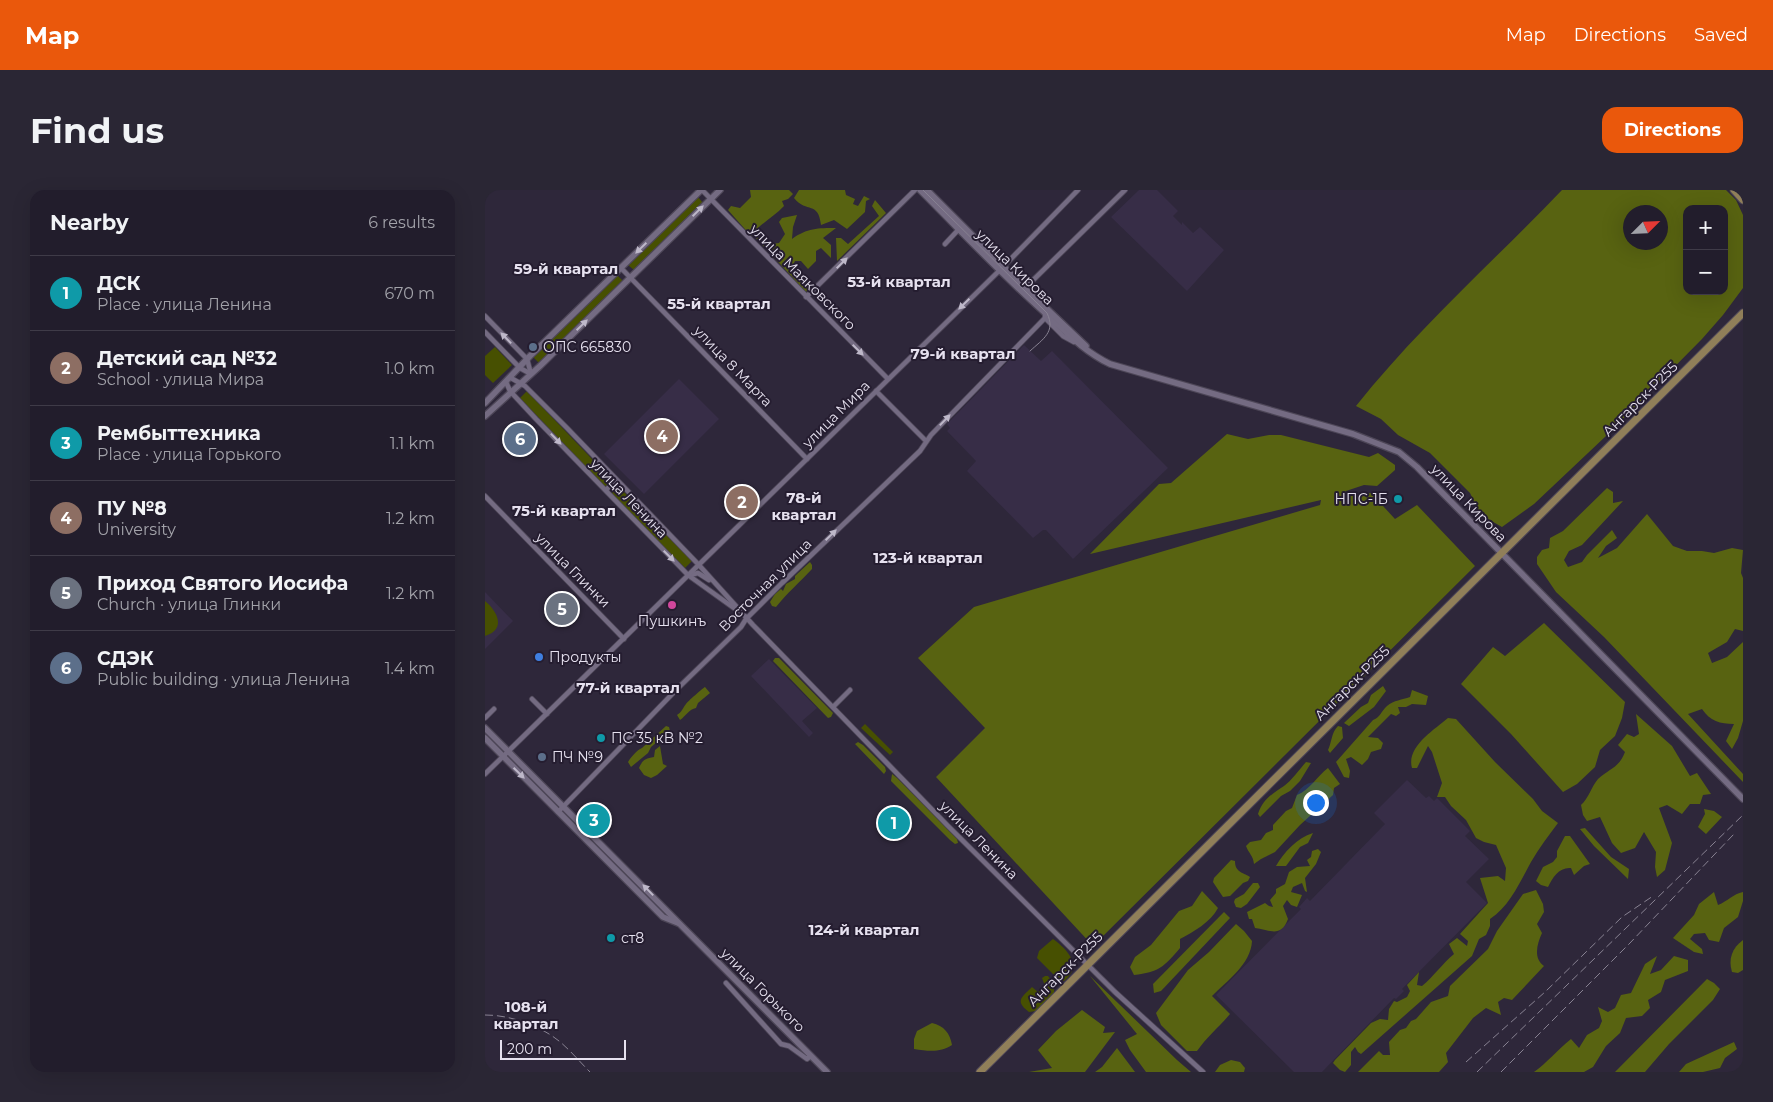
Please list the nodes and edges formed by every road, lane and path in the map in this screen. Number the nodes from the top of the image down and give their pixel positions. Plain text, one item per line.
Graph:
1 (701, 190) edge
2 (720, 190) edge
3 (915, 190) edge
4 (919, 190) edge
5 (927, 190) edge
6 (1078, 190) edge
7 (1124, 190) edge
8 (1734, 190) edge
9 (711, 199) junction
10 (1743, 200) edge
11 (959, 229) junction
12 (945, 244) dead end
13 (621, 268) junction
14 (1001, 268) junction
15 (630, 277) junction
16 (1023, 290) junction
17 (806, 297) junction
18 (1045, 313) junction
19 (1743, 314) edge
20 (485, 316) edge
21 (485, 332) edge
22 (1097, 358) junction
23 (527, 359) junction
24 (520, 368) junction
25 (531, 374) junction
26 (888, 379) junction
27 (508, 380) junction
28 (521, 382) junction
29 (510, 391) junction
30 (875, 391) junction
31 (485, 403) edge
32 (485, 416) edge
33 (926, 441) junction
34 (807, 459) junction
35 (617, 480) junction
36 (606, 490) junction
37 (485, 496) edge
38 (1500, 553) junction
39 (698, 564) junction
40 (689, 575) junction
41 (722, 591) junction
42 (746, 619) junction
43 (623, 639) junction
44 (850, 690) dead end
45 (532, 698) dead end
46 (833, 707) junction
47 (494, 709) dead end
48 (547, 714) junction
49 (485, 718) edge
50 (485, 728) edge
51 (485, 738) edge
52 (508, 752) junction
53 (503, 757) junction
54 (485, 774) edge
55 (1743, 799) edge
56 (563, 806) junction
57 (558, 812) junction
58 (631, 874) junction
59 (626, 879) junction
60 (682, 925) junction
61 (1087, 964) junction
62 (726, 984) dead end
63 (811, 1056) junction
64 (827, 1072) edge
65 (980, 1072) edge
66 (1203, 1072) edge

1 - 9 street, улица Маяковского
1 -> 13 street
2 - 9 street
17 -> 3 street
4 - 11 street, улица Кирова
5 - 14 street, улица Кирова
6 - 14 street, улица Мира
7 - 16 street
8 - 10 main road
15 -> 9 street
9 - 17 street, улица Маяковского
11 - 12 street
11 - 14 street, улица Кирова
13 - 15 street, улица 8 Марта
13 - 23 street
14 - 16 street, улица Кирова
14 -> 26 street, улица Мира
25 -> 15 street
15 - 34 street, улица 8 Марта
16 - 18 street, улица Кирова
17 -> 26 street, улица Маяковского
18 - 22 street, улица Кирова
18 - 22 street, улица Кирова
33 -> 18 street, Восточная улица
19 - 38 main road, Ангарск-Р255
23 -> 20 street
21 - 24 street
22 - 38 street, улица Кирова
23 - 24 street
23 - 25 street
24 - 25 street
24 - 27 street
25 - 28 street
26 - 30 street, улица Мира
27 - 28 street, улица Ленина
27 - 29 street, улица Ленина
27 - 31 street
28 - 29 street
28 - 35 street, улица Ленина
29 - 32 street
29 -> 36 street, улица Ленина
30 - 33 street
30 - 34 street, улица Мира
42 -> 33 street, Восточная улица
34 - 39 street, улица Мира
35 - 36 street
35 - 39 street, улица Ленина
36 -> 40 street, улица Ленина
37 - 43 street, улица Глинки
38 - 55 street, улица Кирова
38 - 61 main road, Ангарск-Р255
39 - 40 street, улица Мира
39 - 41 street, улица Ленина
40 - 41 street
40 - 42 street, улица Ленина
40 - 43 street, улица Мира
41 - 42 street, улица Ленина
42 - 46 street, улица Ленина
42 - 56 street, Восточная улица
43 - 48 street, улица Мира
44 - 46 street
45 - 48 street
46 - 61 street, улица Ленина
47 - 49 street
48 - 52 street, улица Мира
50 - 52 street, улица Горького
51 - 53 street, улица Горького
52 - 53 street, улица Мира
52 - 56 street, улица Горького
53 - 54 street, улица Мира
53 -> 57 street, улица Горького
56 - 57 street, Восточная улица
56 - 58 street, улица Горького
57 - 59 street, улица Горького
58 - 59 street
60 -> 58 street, улица Горького
59 - 60 street, улица Горького
60 - 63 street, улица Горького
61 - 65 main road, Ангарск-Р255
61 - 66 street, улица Ленина
62 - 63 street
63 - 64 street, улица Горького

